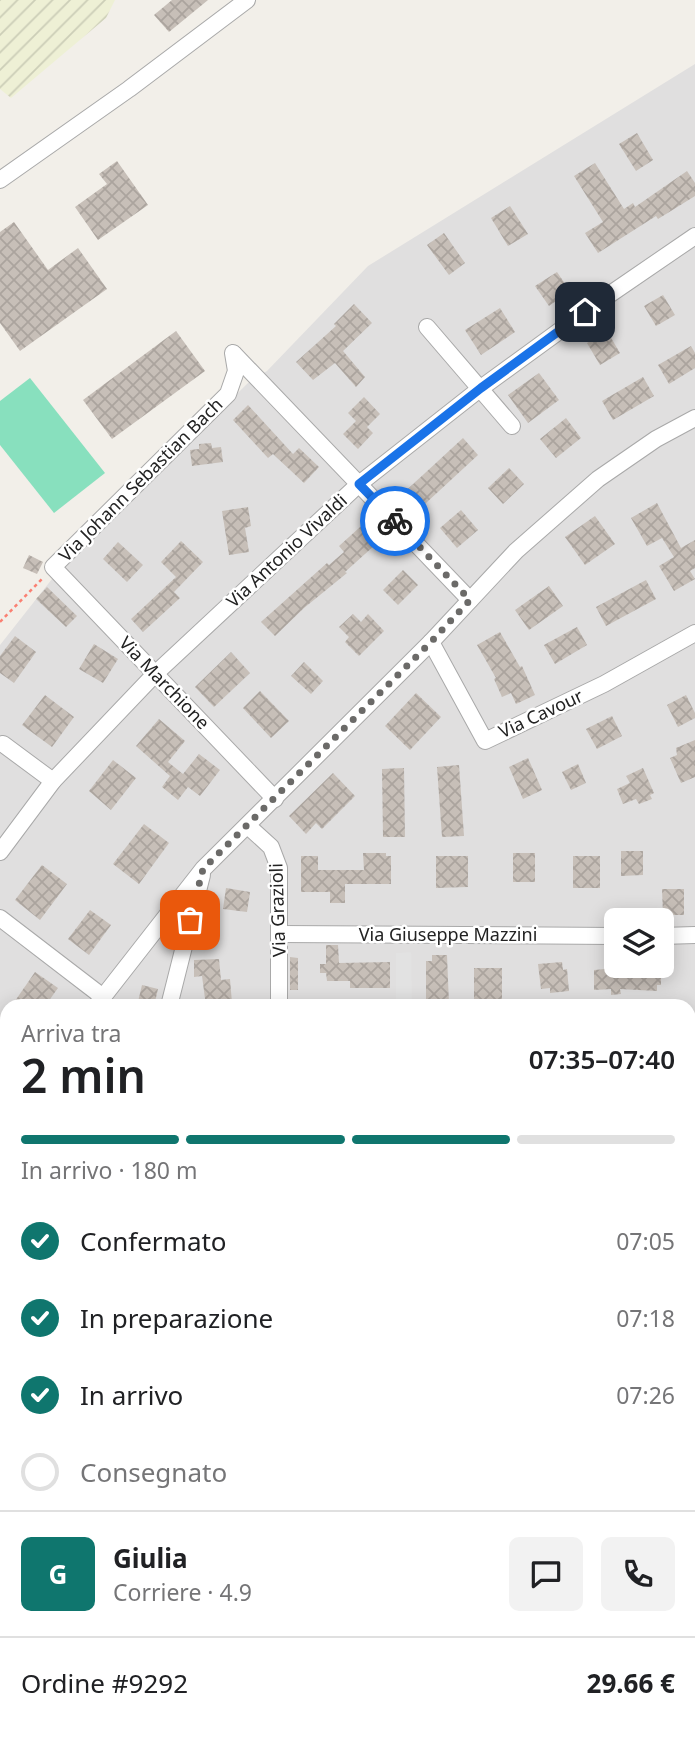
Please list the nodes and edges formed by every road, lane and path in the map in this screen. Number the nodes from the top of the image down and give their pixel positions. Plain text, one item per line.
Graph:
1 (247, 0) edge
2 (0, 180) edge
3 (695, 236) edge
4 (426, 327) dead end
5 (481, 388) junction
6 (695, 418) edge
7 (512, 426) dead end
8 (359, 484) junction
9 (53, 567) junction
10 (470, 600) junction
11 (0, 622) edge
12 (695, 633) edge
13 (431, 642) junction
14 (155, 674) junction
15 (4, 744) dead end
16 (53, 781) junction
17 (275, 799) junction
18 (248, 826) junction
19 (231, 841) junction
20 (273, 850) junction
21 (0, 852) edge
22 (203, 869) junction
23 (0, 918) edge
24 (279, 934) junction
25 (695, 935) edge
26 (604, 936) edge
27 (674, 936) edge
28 (95, 999) edge
29 (101, 999) edge
30 (171, 999) edge
31 (279, 999) edge

1 - 2 street
3 - 5 street, Via Antonio Vivaldi
4 - 5 street
5 - 7 street
5 - 8 street, Via Antonio Vivaldi
6 - 10 street
8 - 9 street, Via Johann Sebastian Bach
8 - 10 street
8 - 14 street, Via Antonio Vivaldi
9 - 11 path
9 - 14 street, Via Marchione
10 - 13 street
12 - 13 street, Via Cavour
13 - 17 street
14 - 16 street, Via Antonio Vivaldi
14 - 17 street, Via Marchione
15 - 16 street
16 - 21 street, Via Antonio Vivaldi
17 - 18 street
18 - 19 street
18 - 20 street, Via Grazioli
19 - 20 street
19 - 22 street
20 - 24 street, Via Grazioli
22 - 29 street
22 - 30 street
23 - 28 street
24 - 26 street, Via Giuseppe Mazzini
24 - 31 street, Via Grazioli
25 - 27 street

